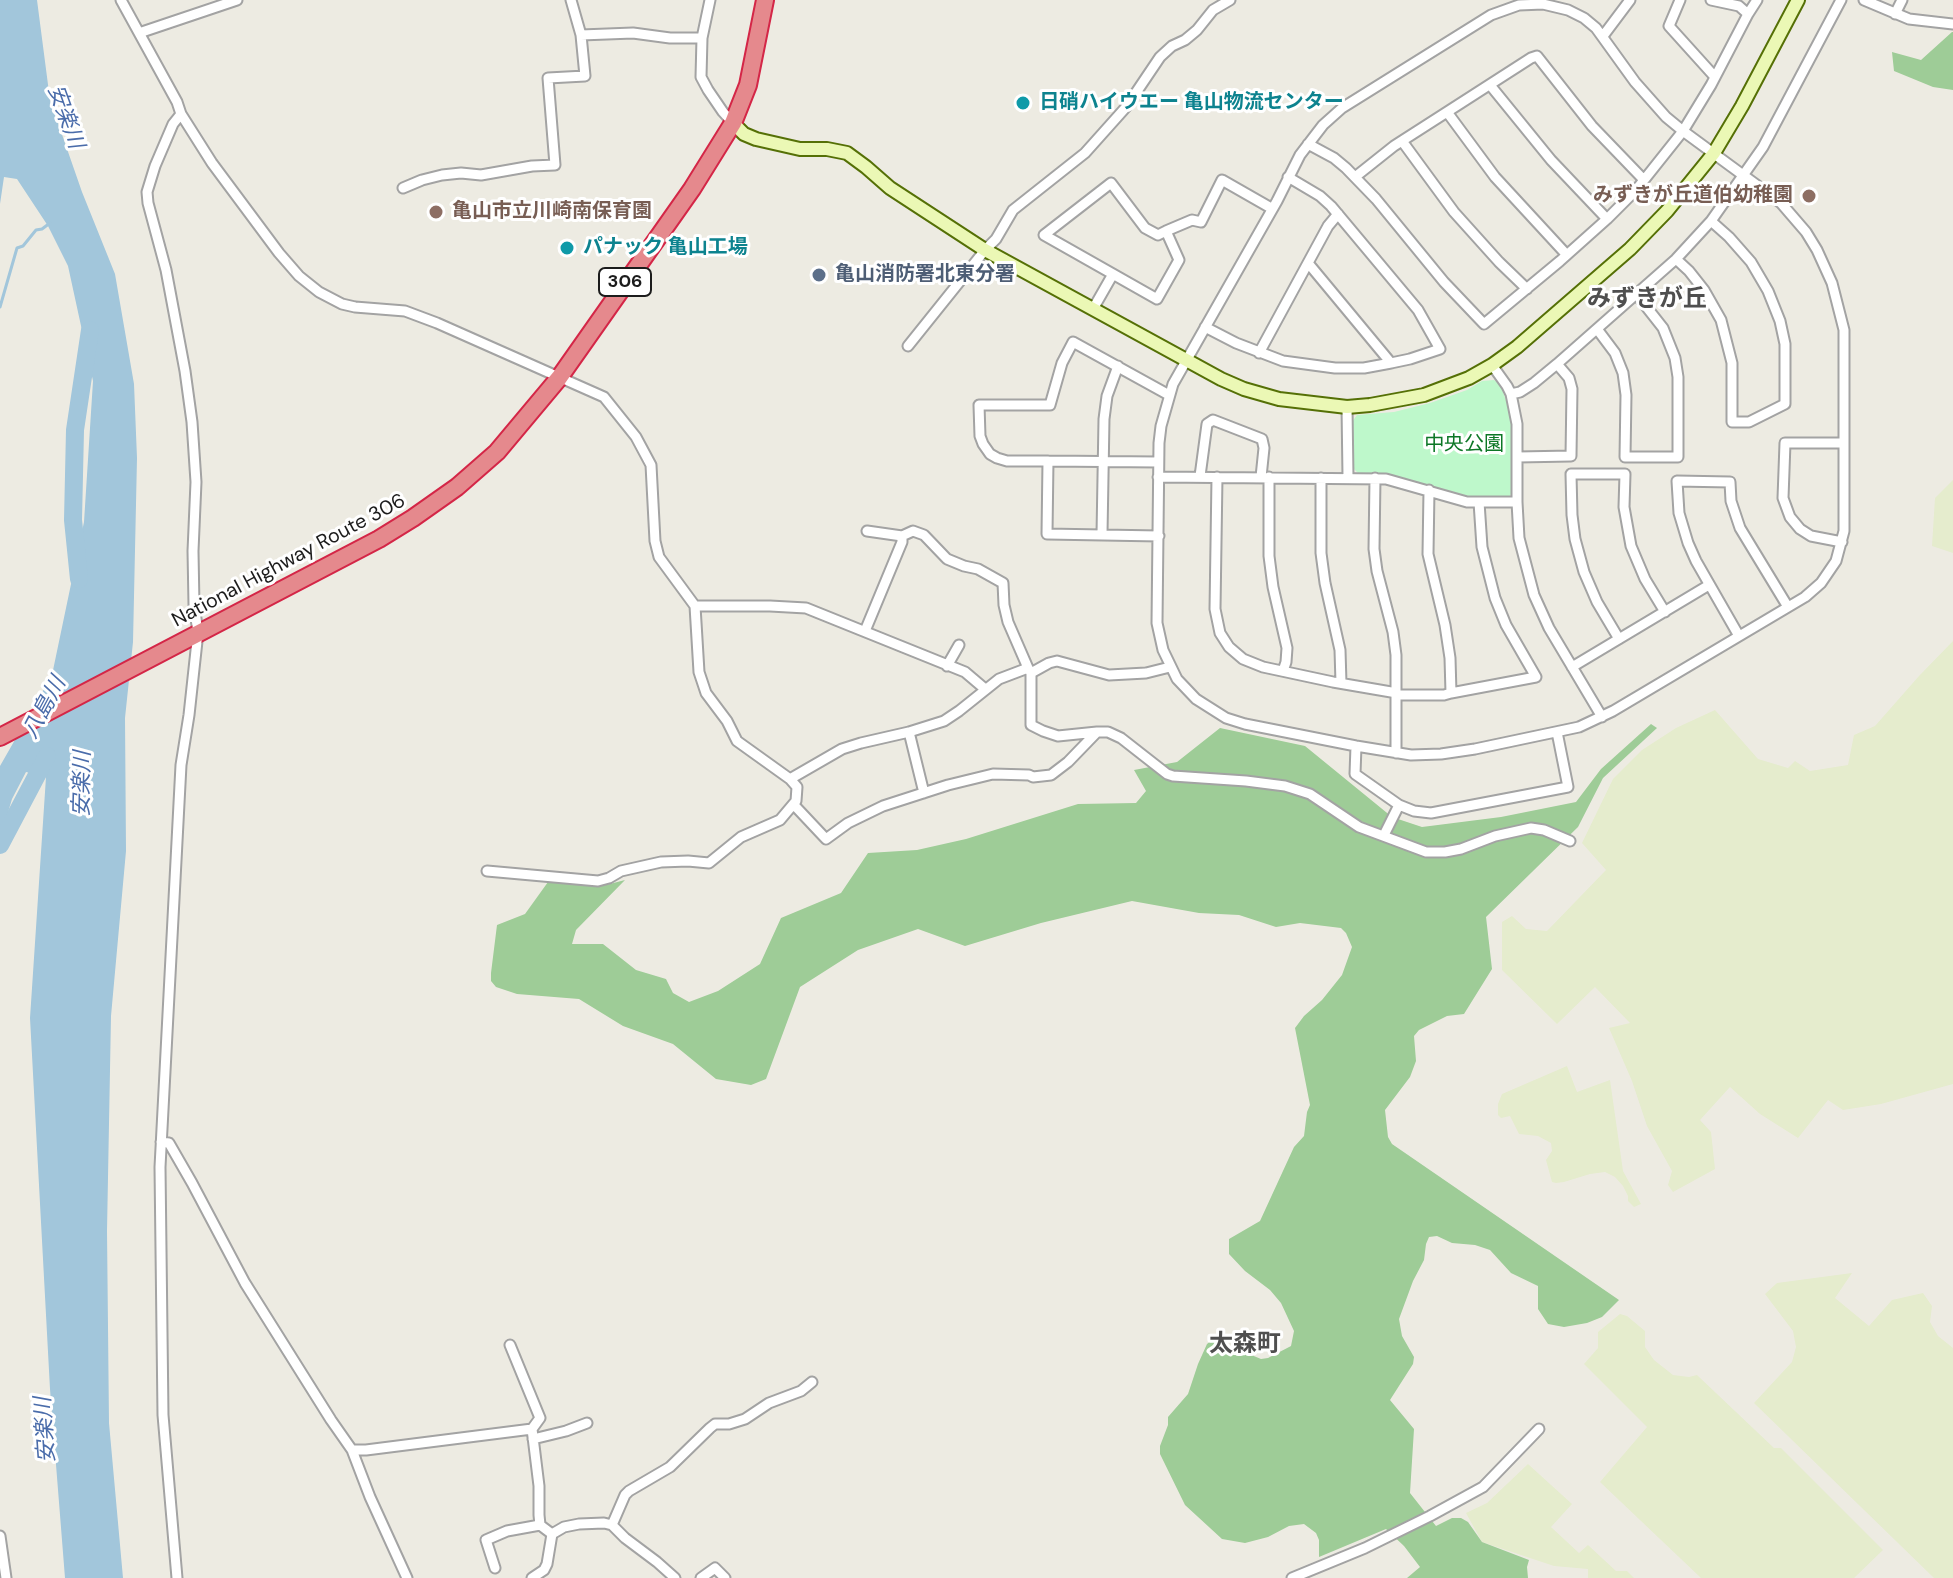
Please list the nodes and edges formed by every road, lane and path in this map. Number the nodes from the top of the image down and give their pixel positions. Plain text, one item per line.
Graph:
1 (121, 0) edge
2 (237, 0) edge
3 (571, 0) edge
4 (710, 0) edge
5 (765, 0) edge
6 (1230, 0) edge
7 (1630, 0) edge
8 (1680, 0) edge
9 (1711, 0) edge
10 (1757, 0) edge
11 (1798, 0) edge
12 (1841, 0) edge
13 (1864, 0) edge
14 (1902, 0) edge
15 (1748, 14) junction
16 (1895, 14) junction
17 (1953, 24) edge
18 (139, 33) junction
19 (581, 35) junction
20 (1603, 36) junction
21 (702, 38) junction
22 (1715, 77) junction
23 (1490, 85) junction
24 (1447, 112) junction
25 (181, 114) junction
26 (733, 123) junction
27 (1683, 131) junction
28 (1402, 141) junction
29 (1308, 144) junction
30 (1714, 153) junction
31 (1744, 175) junction
32 (1288, 177) junction
33 (1355, 177) junction
34 (1644, 180) junction
35 (403, 188) dead end
36 (1271, 208) junction
37 (1338, 214) junction
38 (1607, 219) junction
39 (1711, 221) junction
40 (1166, 231) junction
41 (985, 250) junction
42 (1566, 254) junction
43 (1676, 259) junction
44 (1308, 263) junction
45 (1113, 274) junction
46 (1527, 289) junction
47 (1637, 295) junction
48 (1093, 309) junction
49 (1205, 327) junction
50 (1597, 329) junction
51 (908, 346) dead end
52 (1259, 353) junction
53 (1186, 360) junction
54 (1391, 363) junction
55 (1557, 364) junction
56 (1492, 365) junction
57 (1118, 366) junction
58 (559, 378) junction
59 (1511, 394) junction
60 (1169, 395) junction
61 (1347, 407) junction
62 (1844, 443) junction
63 (1518, 457) junction
64 (1048, 461) junction
65 (1103, 461) junction
66 (1158, 462) junction
67 (1200, 476) junction
68 (1158, 477) junction
69 (1217, 477) junction
70 (1265, 477) junction
71 (1348, 477) junction
72 (1321, 478) junction
73 (1375, 478) junction
74 (1429, 490) junction
75 (1479, 502) junction
76 (1517, 502) junction
77 (867, 531) dead end
78 (1102, 534) junction
79 (902, 536) junction
80 (1159, 536) junction
81 (1842, 542) junction
82 (1709, 585) junction
83 (695, 606) junction
84 (1788, 607) junction
85 (1665, 612) junction
86 (865, 631) junction
87 (193, 635) junction
88 (1739, 636) junction
89 (1619, 639) junction
90 (959, 645) dead end
91 (947, 666) junction
92 (1170, 667) junction
93 (1572, 667) junction
94 (1030, 670) junction
95 (1283, 671) junction
96 (1341, 683) junction
97 (985, 689) junction
98 (1451, 693) junction
99 (1397, 694) junction
100 (1602, 717) junction
101 (909, 732) junction
102 (1097, 732) junction
103 (1557, 732) junction
104 (0, 737) edge
105 (1356, 746) junction
106 (1396, 753) junction
107 (790, 779) junction
108 (924, 793) junction
109 (794, 805) junction
110 (1399, 805) junction
111 (1384, 835) junction
112 (1570, 841) dead end
113 (487, 871) dead end
114 (161, 1142) junction
115 (510, 1345) dead end
116 (812, 1382) dead end
117 (587, 1423) dead end
118 (1539, 1429) dead end
119 (532, 1434) junction
120 (352, 1450) junction
121 (540, 1525) junction
122 (612, 1525) junction
123 (552, 1534) junction
124 (0, 1536) edge
125 (495, 1568) dead end
126 (6, 1578) edge
127 (177, 1578) edge
128 (407, 1578) edge
129 (532, 1578) edge
130 (675, 1578) edge
131 (701, 1578) edge
132 (725, 1578) edge
133 (1292, 1578) edge

1 - 18 street
2 - 18 street
3 - 19 street
4 - 21 street
5 - 26 highway, National Highway Route 306 / 306
6 - 41 street
7 - 20 street
8 - 22 street
9 - 15 street
10 - 15 street
11 - 30 street
12 - 31 street
13 - 16 street
14 - 16 street
15 - 22 street
16 - 17 street
18 - 25 street
19 - 21 street
19 - 35 street
20 - 27 street
20 - 29 street
21 - 26 street
22 - 27 street
23 - 24 street
23 - 34 street
23 - 38 street
24 - 28 street
24 - 42 street
25 - 58 street
25 - 87 street
26 - 41 street
26 - 58 highway, National Highway Route 306 / 306
27 - 30 street
27 - 34 street
28 - 33 street
28 - 46 street
29 - 32 street
29 - 33 street
30 - 31 street
30 - 56 street
31 - 39 street
31 - 62 street
32 - 36 street
32 - 37 street
33 - 46 street
34 - 38 street
36 - 40 street
36 - 49 street
37 - 44 street
37 - 54 street
38 - 42 street
39 - 43 street
39 - 43 street
40 - 45 street
40 - 45 street
41 - 48 street
41 - 51 street
42 - 46 street
43 - 47 street
44 - 52 street
44 - 54 street
45 - 48 street
47 - 50 street
47 - 50 street
48 - 53 street
49 - 52 street
49 - 53 street
50 - 55 street
52 - 54 street
53 - 60 street
53 - 61 street
55 - 59 street
55 - 63 street
56 - 59 street
56 - 61 street
57 - 60 street
57 - 64 street
57 - 65 street
58 - 83 street
58 - 87 highway, National Highway Route 306 / 306
59 - 63 street
60 - 66 street
61 - 71 street
62 - 81 street
62 - 81 street
63 - 76 street
64 - 65 street
64 - 78 street
65 - 66 street
65 - 78 street
66 - 68 street
67 - 68 street
67 - 69 street
67 - 70 street
68 - 80 street
69 - 70 street
69 - 95 street
70 - 72 street
70 - 95 street
71 - 72 street
71 - 73 street
72 - 96 street
73 - 74 street
73 - 99 street
74 - 75 street
74 - 98 street
75 - 76 street
75 - 98 street
76 - 93 street
77 - 79 street
78 - 80 street
79 - 86 street
79 - 94 street
80 - 92 street
81 - 84 street
82 - 84 street
82 - 85 street
82 - 88 street
83 - 86 street
83 - 107 street
84 - 88 street
85 - 89 street
85 - 89 street
86 - 91 street
87 - 104 highway, National Highway Route 306 / 306
87 - 114 street
88 - 100 street
89 - 93 street
90 - 91 street
91 - 97 street
92 - 94 street
92 - 105 street
93 - 100 street
94 - 97 street
94 - 102 street
95 - 96 street
96 - 99 street
97 - 101 street
98 - 99 street
99 - 106 street
100 - 103 street
101 - 107 street
101 - 108 street
102 - 108 street
102 - 111 street
103 - 106 street
103 - 110 street
105 - 106 street
105 - 110 street
107 - 109 street
108 - 109 street
109 - 113 street
110 - 111 street
111 - 112 street
114 - 120 street
114 - 127 street
115 - 119 street
116 - 122 street
117 - 119 street
118 - 133 street
119 - 120 street
119 - 121 street
120 - 128 street
121 - 123 street
121 - 125 street
122 - 123 street
122 - 130 street
123 - 129 street
124 - 126 street
131 - 132 street

